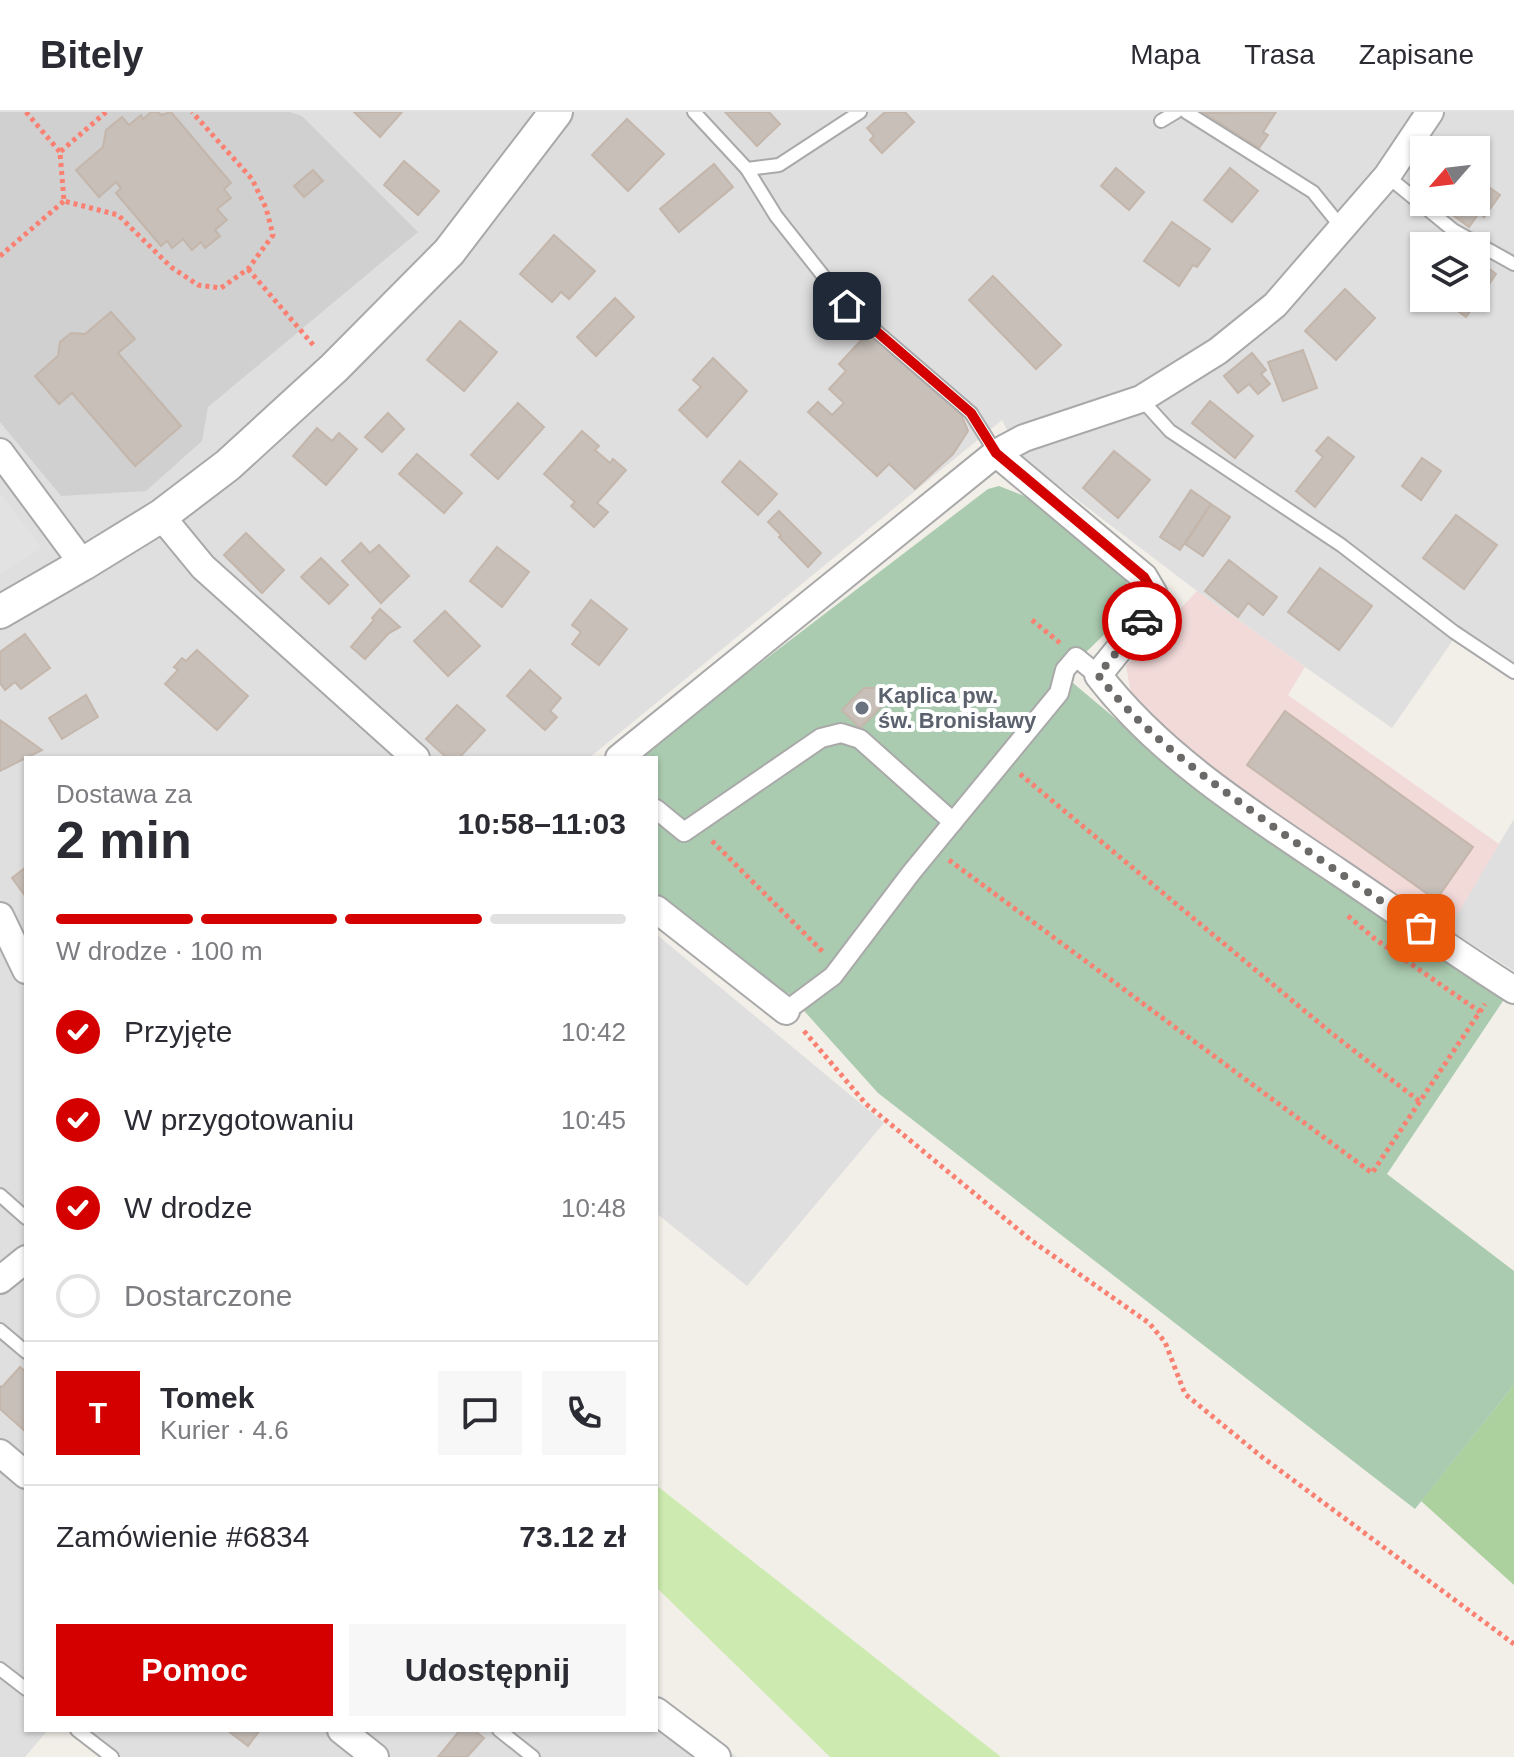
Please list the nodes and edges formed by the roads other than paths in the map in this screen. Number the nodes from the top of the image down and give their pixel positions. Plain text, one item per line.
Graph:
1 (556, 112) edge
2 (694, 112) edge
3 (860, 112) edge
4 (1176, 112) edge
5 (1186, 112) edge
6 (1430, 112) edge
7 (1161, 121) dead end
8 (747, 169) junction
9 (1387, 176) junction
10 (1342, 228) junction
11 (1514, 264) edge
12 (1141, 399) junction
13 (0, 452) edge
14 (996, 453) junction
15 (161, 516) junction
16 (83, 564) junction
17 (0, 612) edge
18 (1514, 672) edge
19 (1098, 675) junction
20 (414, 756) edge
21 (621, 756) edge
22 (658, 811) edge
23 (953, 822) junction
24 (658, 911) edge
25 (0, 916) edge
26 (24, 966) edge
27 (1507, 986) edge
28 (786, 1011) joint
29 (0, 1195) edge
30 (24, 1216) edge
31 (24, 1261) edge
32 (0, 1280) edge
33 (0, 1330) edge
34 (24, 1350) edge
35 (0, 1453) edge
36 (24, 1473) edge
37 (0, 1669) edge
38 (24, 1687) edge
39 (658, 1713) edge
40 (80, 1732) edge
41 (344, 1732) edge
42 (502, 1732) edge
43 (112, 1757) edge
44 (375, 1757) edge
45 (533, 1757) edge
46 (717, 1757) edge

1 - 15 street
2 - 8 lane
3 - 8 lane
4 - 7 lane
5 - 10 lane
6 - 9 street
8 - 14 lane
9 - 10 street
9 - 11 lane
10 - 12 street
12 - 14 street
12 - 18 lane
13 - 16 street
14 - 19 street
14 - 21 street
15 - 16 street
15 - 20 street
16 - 17 street
19 - 23 street
19 - 27 street
22 - 23 street
23 - 28 street
24 - 28 street
25 - 26 street
29 - 30 lane
31 - 32 street
33 - 34 lane
35 - 36 street
37 - 38 lane
39 - 46 street
40 - 43 lane
41 - 44 street
42 - 45 lane

